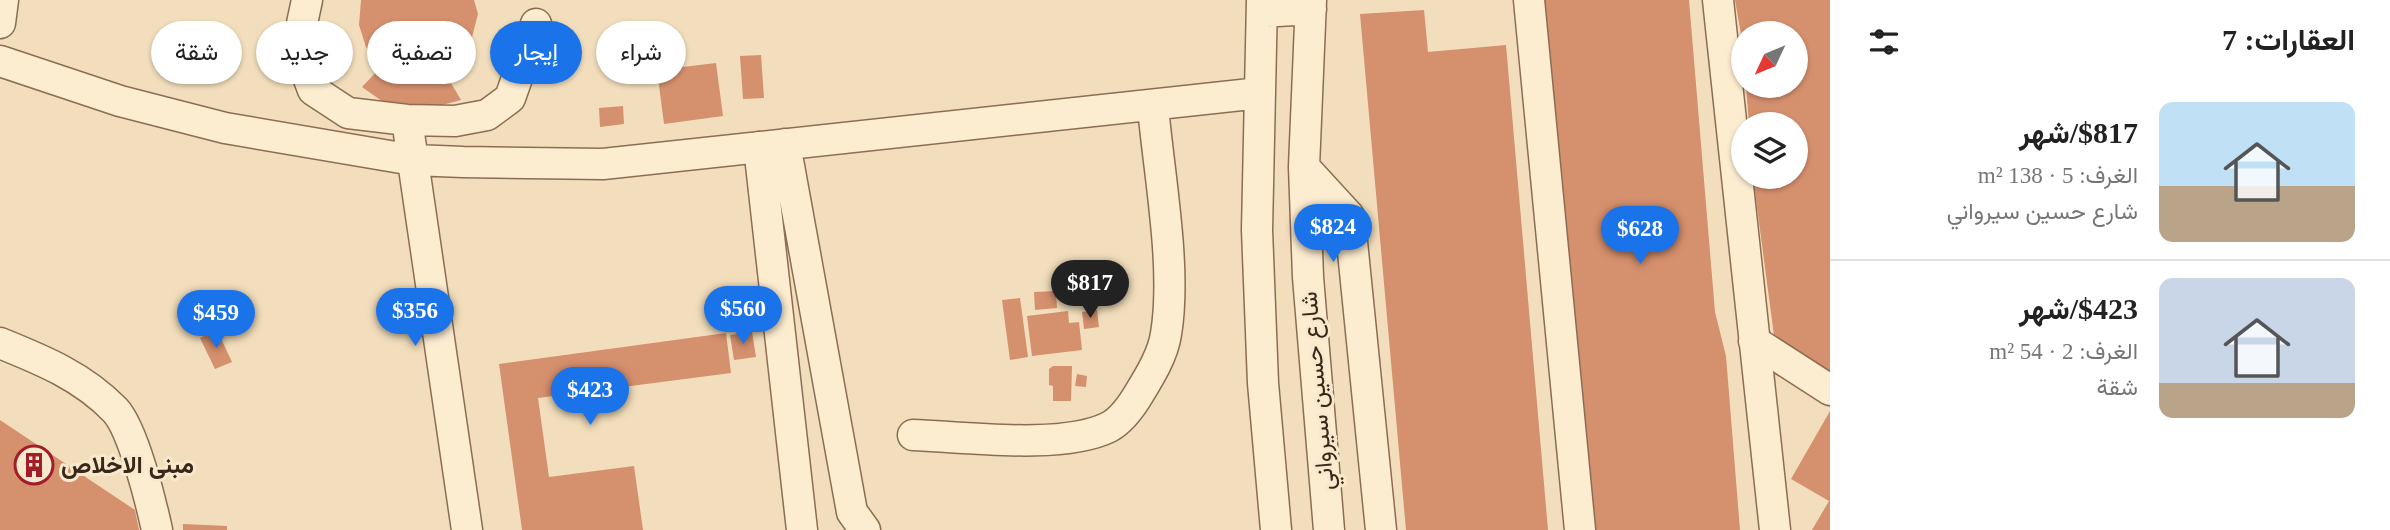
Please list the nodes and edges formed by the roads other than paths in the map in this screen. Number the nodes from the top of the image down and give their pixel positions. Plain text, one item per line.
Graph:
1 (3, 0) edge
2 (307, 0) edge
3 (1530, 0) edge
4 (1718, 0) edge
5 (1311, 4) edge
6 (1262, 6) edge
7 (0, 23) edge
8 (0, 61) edge
9 (515, 84) edge
10 (1261, 93) junction
11 (1153, 107) junction
12 (407, 120) junction
13 (455, 121) junction
14 (772, 145) junction
15 (413, 160) junction
16 (463, 162) junction
17 (1304, 167) junction
18 (1754, 341) junction
19 (0, 343) edge
20 (1830, 390) edge
21 (914, 435) dead end
22 (157, 530) edge
23 (467, 530) edge
24 (802, 530) edge
25 (865, 530) edge
26 (1276, 530) edge
27 (1329, 530) edge
28 (1381, 530) edge
29 (1580, 530) edge
30 (1774, 530) edge

1 - 7 street
2 - 12 street
3 - 29 street
4 - 18 street
5 - 6 street
5 - 17 street, شارع حسين سيرواني
6 - 10 street, شارع حسين سيرواني
8 - 15 street
9 - 13 street
10 - 11 street
10 - 26 street, شارع حسين سيرواني
11 - 14 street
11 - 21 street
12 - 13 street
12 - 15 street
13 - 16 street
14 - 16 street
14 - 24 street
14 - 25 street
15 - 16 street
15 - 23 street
17 - 27 street, شارع حسين سيرواني
17 - 28 street
18 - 20 street
18 - 30 street
19 - 22 street

